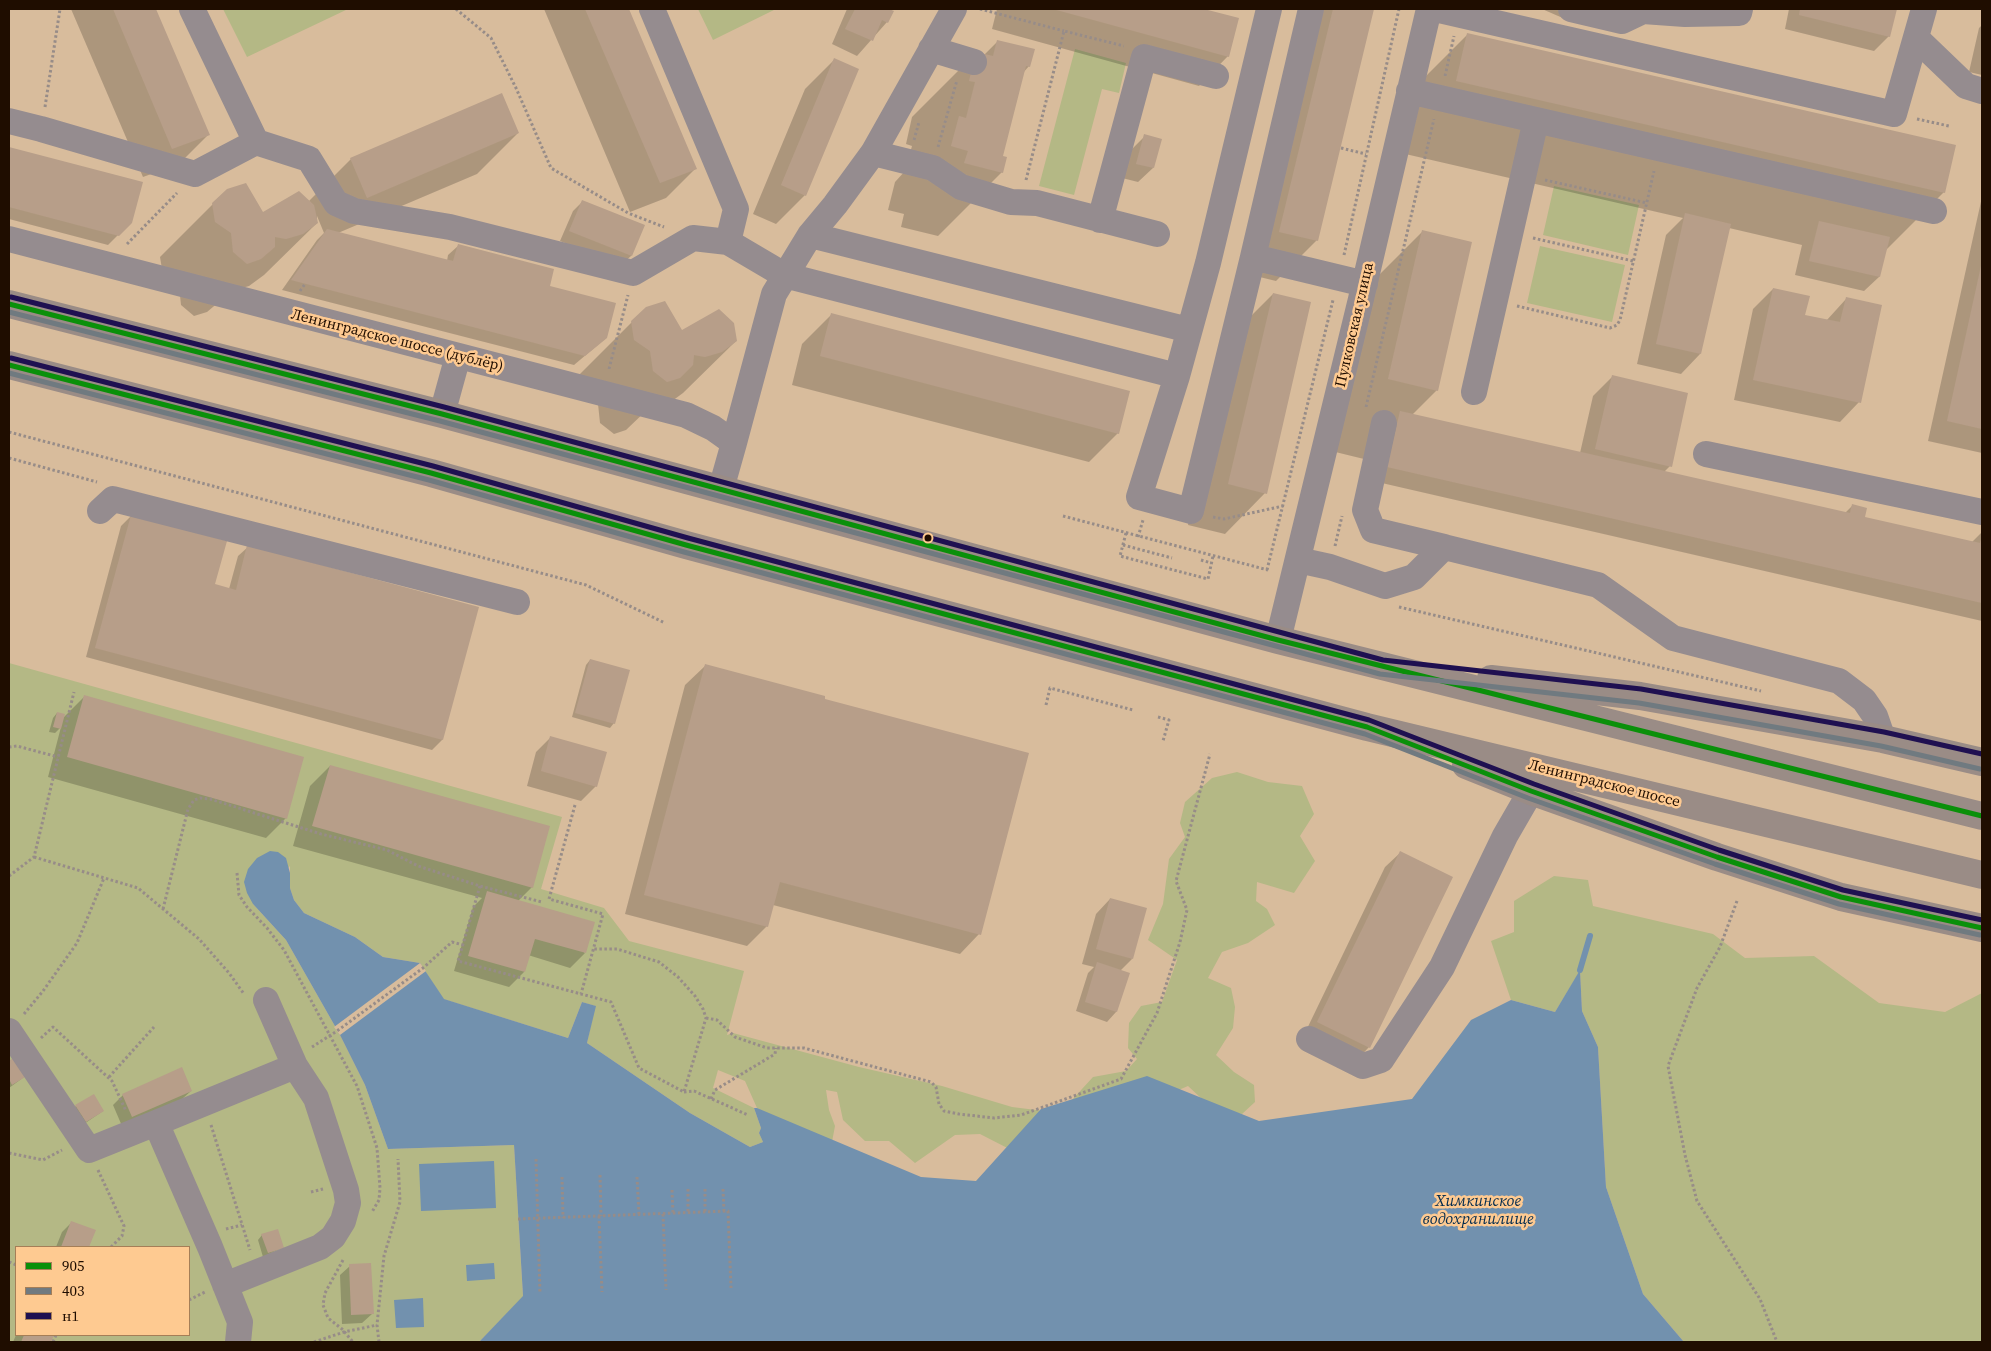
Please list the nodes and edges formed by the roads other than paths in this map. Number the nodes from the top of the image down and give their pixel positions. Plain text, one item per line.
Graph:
1 (192, 9) edge
2 (652, 9) edge
3 (954, 9) edge
4 (1269, 9) edge
5 (1311, 9) edge
6 (1428, 9) edge
7 (1571, 9) edge
8 (1740, 9) edge
9 (1924, 9) edge
10 (1447, 12) edge
11 (1916, 38) junction
12 (931, 49) junction
13 (965, 70) road end
14 (1216, 76) dead end
15 (1409, 91) junction
16 (1982, 91) edge
17 (1536, 120) junction
18 (9, 121) edge
19 (256, 142) junction
20 (873, 153) junction
21 (1934, 211) dead end
22 (1100, 220) junction
23 (1156, 234) dead end
24 (810, 235) junction
25 (9, 239) edge
26 (728, 242) junction
27 (1253, 257) junction
28 (784, 275) junction
29 (1365, 284) junction
30 (9, 304) edge
31 (1190, 330) junction
32 (458, 356) junction
33 (9, 365) edge
34 (1177, 376) junction
35 (1474, 392) dead end
36 (442, 414) junction
37 (1375, 418) road end
38 (734, 443) junction
39 (1706, 454) dead end
40 (721, 489) junction
41 (100, 511) dead end
42 (1982, 512) edge
43 (1444, 547) junction
44 (1298, 560) junction
45 (517, 602) dead end
46 (1278, 640) junction
47 (1382, 667) junction
48 (1367, 727) junction
49 (1882, 739) junction
50 (1982, 762) edge
51 (1531, 791) junction
52 (1982, 816) edge
53 (1982, 875) edge
54 (1982, 928) edge
55 (256, 998) road end
56 (15, 1024) edge
57 (1309, 1040) dead end
58 (295, 1066) junction
59 (156, 1123) junction
60 (225, 1285) junction
61 (238, 1342) edge

1 - 19 street
2 - 26 street
3 - 12 street
4 - 31 street
5 - 27 street
6 - 15 street, Пулковская улица
7 - 8 street
9 - 11 street
10 - 11 street
11 - 16 street
12 - 13 street
12 - 20 street
14 - 22 street
15 - 17 street
15 - 29 street, Пулковская улица
17 - 21 street
17 - 35 street
18 - 19 street
19 - 26 street
20 - 22 street
20 - 24 street
22 - 23 street
24 - 28 street
24 - 31 street
25 - 32 street, Ленинградское шоссе (дублёр)
26 - 28 street
27 - 29 street
27 - 34 street
28 - 34 street
28 - 38 street
29 - 44 street, Пулковская улица
30 - 36 main road
31 - 34 street
32 - 36 street
32 - 38 street, Ленинградское шоссе (дублёр)
33 - 48 main road, Ленинградское шоссе
36 - 40 main road
37 - 43 street
38 - 40 street
39 - 42 street
40 - 46 main road
41 - 45 street
43 - 44 street
43 - 49 street
44 - 46 street, Пулковская улица
46 - 47 main road
47 - 49 main road
47 - 52 main road
48 - 51 main road
48 - 53 main road, Ленинградское шоссе
49 - 50 main road
51 - 54 main road
51 - 57 street
55 - 58 street
56 - 59 street
58 - 59 street
58 - 60 street
59 - 60 street
60 - 61 street

